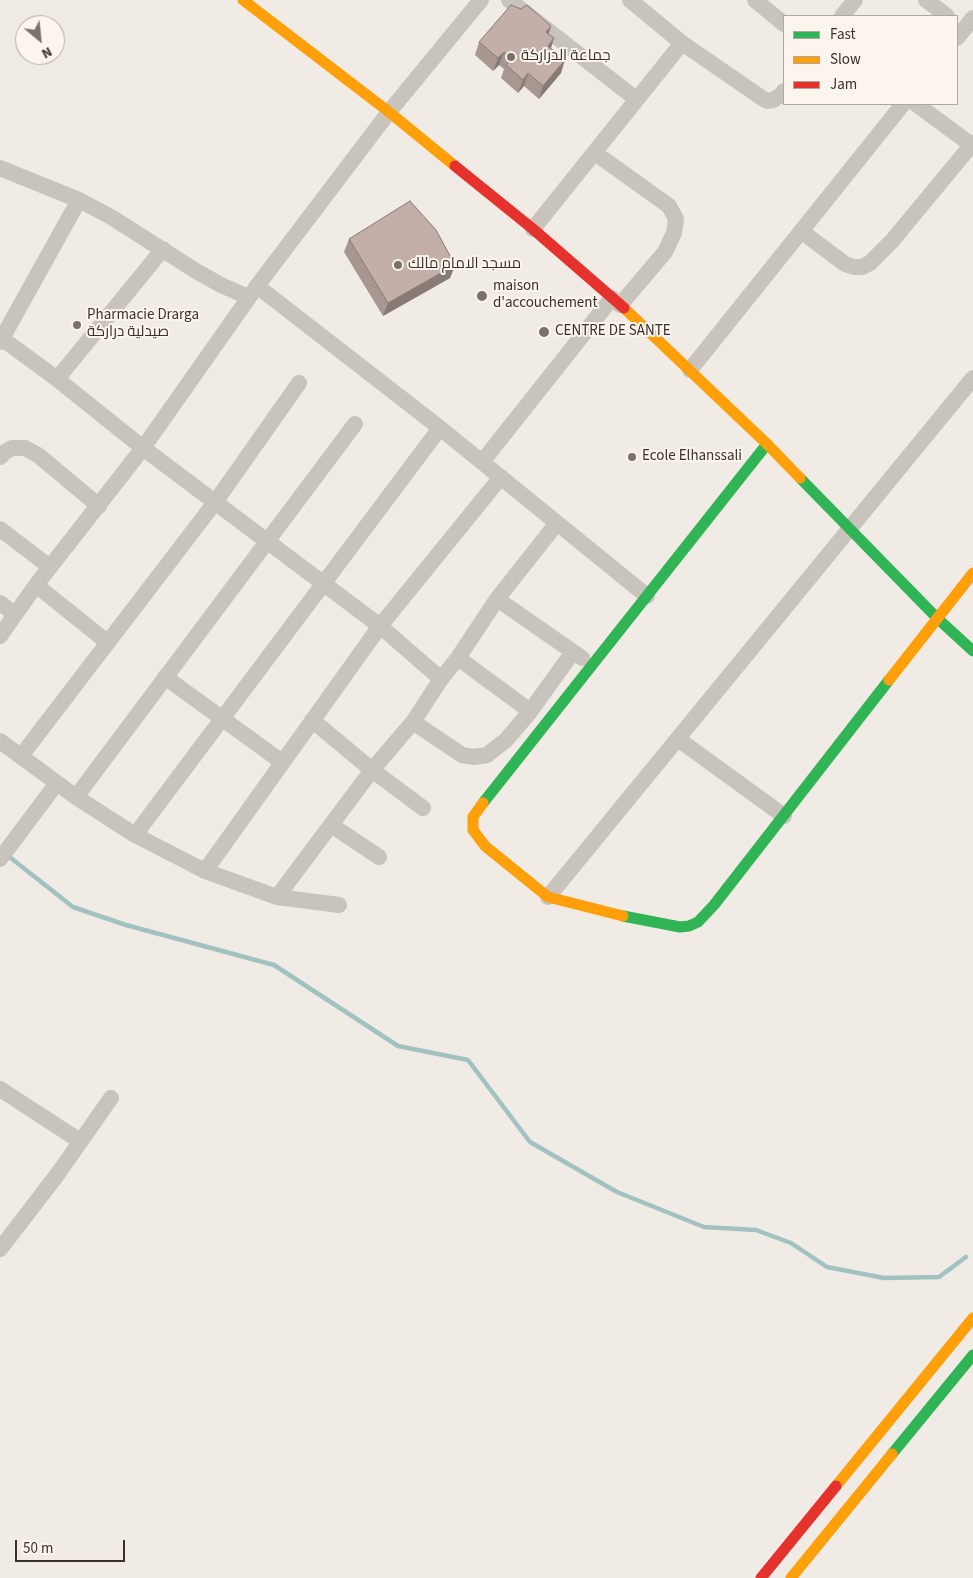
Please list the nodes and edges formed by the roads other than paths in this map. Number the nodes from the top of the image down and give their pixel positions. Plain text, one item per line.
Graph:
1 (243, 0) edge
2 (482, 0) edge
3 (510, 0) edge
4 (630, 0) edge
5 (755, 0) edge
6 (855, 0) edge
7 (926, 0) edge
8 (843, 15) edge
9 (945, 15) edge
10 (783, 23) edge
11 (682, 43) junction
12 (783, 93) edge
13 (636, 99) junction
14 (902, 105) edge
15 (917, 105) edge
16 (390, 112) junction
17 (973, 144) edge
18 (595, 153) junction
19 (0, 168) edge
20 (79, 200) junction
21 (533, 229) junction
22 (801, 231) junction
23 (163, 249) junction
24 (252, 292) junction
25 (616, 302) junction
26 (1, 339) edge
27 (690, 370) junction
28 (973, 378) edge
29 (57, 379) junction
30 (298, 383) dead end
31 (355, 424) dead end
32 (440, 428) junction
33 (767, 444) junction
34 (143, 448) junction
35 (0, 457) edge
36 (482, 462) junction
37 (501, 477) junction
38 (216, 501) junction
39 (99, 506) junction
40 (558, 523) junction
41 (0, 529) edge
42 (850, 530) junction
43 (268, 541) junction
44 (50, 567) junction
45 (973, 573) edge
46 (323, 584) junction
47 (36, 585) junction
48 (647, 596) junction
49 (497, 599) junction
50 (0, 603) edge
51 (15, 614) junction
52 (937, 618) junction
53 (380, 626) junction
54 (0, 636) edge
55 (107, 642) junction
56 (973, 651) edge
57 (573, 652) junction
58 (458, 658) junction
59 (592, 665) junction
60 (165, 677) junction
61 (442, 679) junction
62 (530, 711) junction
63 (222, 718) junction
64 (312, 720) junction
65 (412, 722) junction
66 (678, 739) junction
67 (0, 741) edge
68 (21, 756) junction
69 (282, 762) junction
70 (372, 770) junction
71 (57, 783) junction
72 (76, 797) junction
73 (423, 808) dead end
74 (784, 816) junction
75 (331, 825) junction
76 (135, 835) junction
77 (379, 858) dead end
78 (0, 859) edge
79 (205, 871) junction
80 (277, 897) junction
81 (548, 897) junction
82 (339, 905) dead end
83 (0, 1089) edge
84 (111, 1098) dead end
85 (80, 1142) junction
86 (0, 1248) edge
87 (973, 1318) edge
88 (973, 1356) edge
89 (761, 1578) edge
90 (791, 1578) edge

1 - 16 main road
2 - 16 street
3 - 13 street
4 - 11 street
5 - 10 street
6 - 8 street
7 - 9 street
11 - 12 street
11 - 13 street
13 - 18 street
14 - 22 street
15 - 17 street
16 - 21 main road
16 - 24 street
17 - 22 street
18 - 21 street
18 - 25 street
19 - 20 street
20 - 23 street
20 - 26 street
21 - 25 main road
22 - 27 street
23 - 24 street
23 - 29 street
24 - 32 street
24 - 34 street
25 - 27 main road
25 - 36 street
26 - 29 street
27 - 33 main road
28 - 42 street
29 - 34 street
30 - 38 street
31 - 43 street
32 - 36 street
32 - 46 street
33 - 42 main road
33 - 48 main road
34 - 38 street
34 - 39 street
35 - 39 street
36 - 37 street
37 - 40 street
37 - 53 street
38 - 43 street
38 - 55 street
39 - 44 street
40 - 48 street
40 - 49 street
41 - 44 street
42 - 52 main road
42 - 66 street
43 - 46 street
43 - 60 street
44 - 47 street
45 - 52 main road
46 - 53 street
46 - 63 street
47 - 51 street
47 - 55 street
48 - 59 main road
49 - 57 street
49 - 58 street
50 - 51 street
51 - 54 street
52 - 56 main road
52 - 74 main road
53 - 61 street
53 - 64 street
55 - 68 street
57 - 59 street
57 - 62 street
58 - 61 street
58 - 62 street
59 - 81 main road
60 - 63 street
60 - 72 street
61 - 65 street
62 - 65 street
63 - 69 street
63 - 76 street
64 - 69 street
64 - 70 street
65 - 70 street
66 - 74 street
66 - 81 street
67 - 68 street
68 - 71 street
69 - 79 street
70 - 73 street
70 - 75 street
71 - 72 street
71 - 78 street
72 - 76 street
74 - 81 main road
75 - 77 street
75 - 80 street
76 - 79 street
79 - 80 street
80 - 82 street
83 - 85 street
84 - 85 street
85 - 86 street
87 - 89 main road
88 - 90 main road

